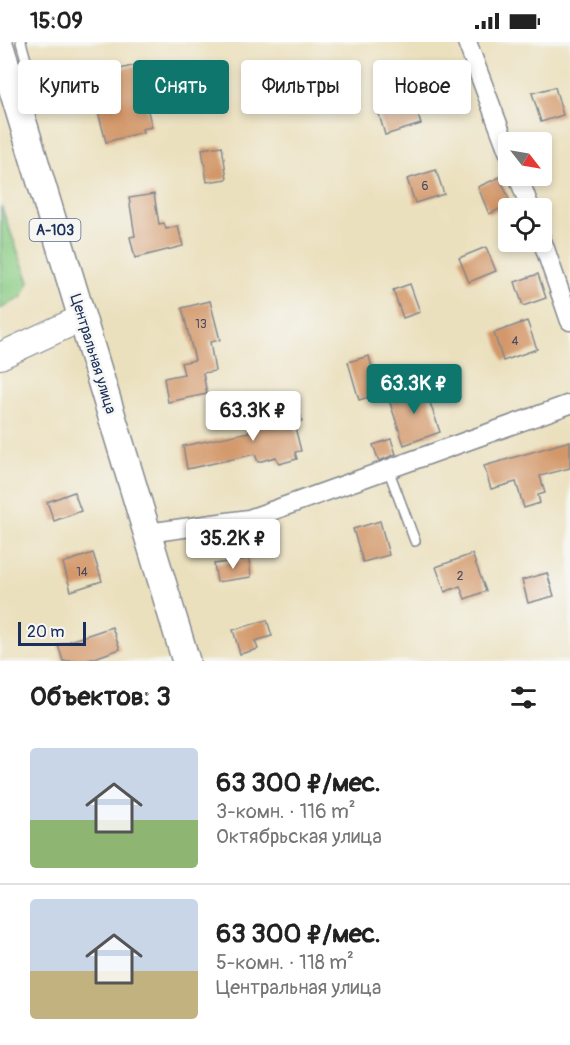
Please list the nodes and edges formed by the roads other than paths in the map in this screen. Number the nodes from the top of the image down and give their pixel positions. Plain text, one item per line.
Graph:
1 (21, 42) edge
2 (467, 42) edge
3 (0, 47) edge
4 (13, 89) junction
5 (501, 132) edge
6 (546, 252) edge
7 (82, 318) junction
8 (570, 321) edge
9 (0, 356) edge
10 (570, 404) edge
11 (388, 469) junction
12 (147, 533) junction
13 (415, 541) dead end
14 (186, 661) edge

1 - 4 lane
2 - 5 street
3 - 4 main road, Центральная улица / А-103
4 - 7 main road, Центральная улица / А-103
6 - 8 street
7 - 9 main road
7 - 12 main road, Центральная улица / А-103
10 - 11 street
11 - 12 street
11 - 13 lane
12 - 14 main road, Центральная улица / А-103

